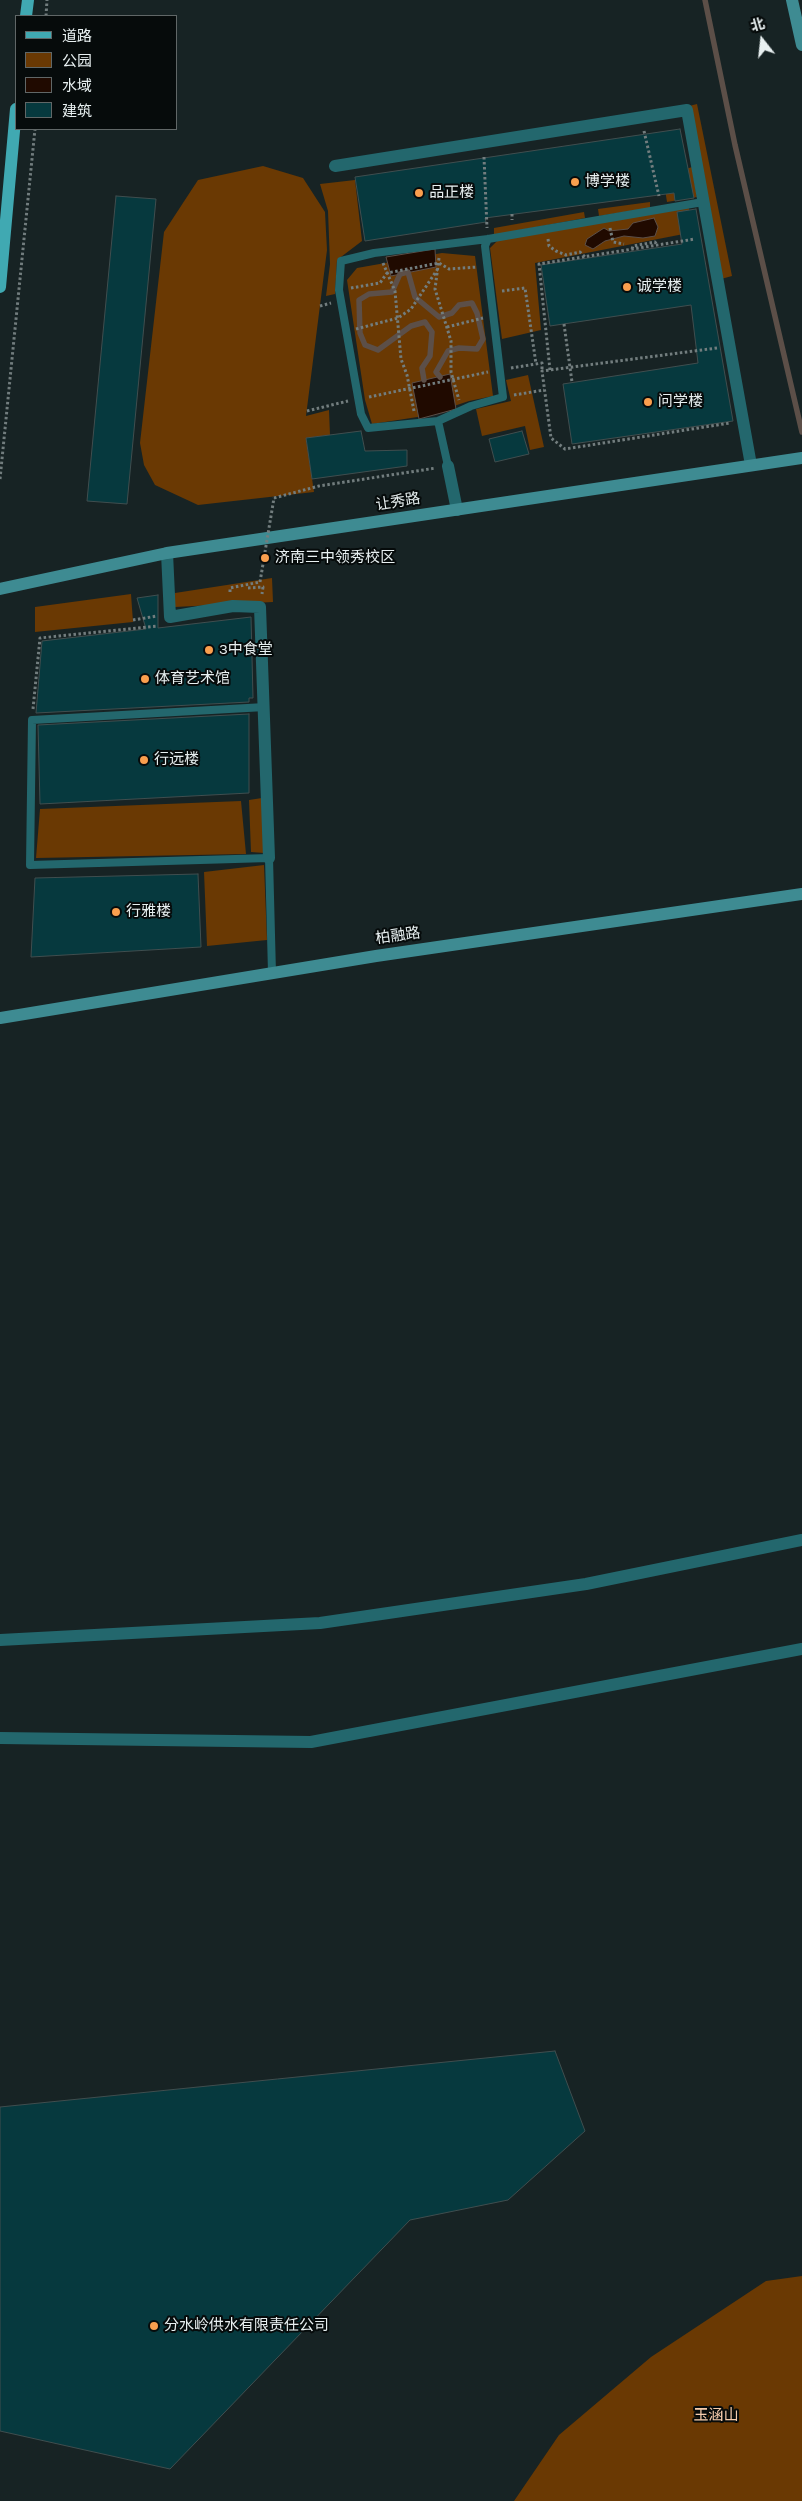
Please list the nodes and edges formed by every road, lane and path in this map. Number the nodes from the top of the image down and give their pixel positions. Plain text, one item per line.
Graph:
1 (28, 0) edge
2 (47, 0) edge
3 (792, 0) edge
4 (26, 15) edge
5 (46, 15) edge
6 (802, 45) edge
7 (640, 118) junction
8 (15, 120) edge
9 (35, 130) edge
10 (335, 166) dead end
11 (485, 175) dead end
12 (659, 196) dead end
13 (703, 202) junction
14 (512, 214) dead end
15 (512, 220) dead end
16 (610, 228) dead end
17 (546, 229) junction
18 (704, 237) dead end
19 (488, 239) junction
20 (624, 244) dead end
21 (442, 245) junction
22 (585, 257) junction
23 (439, 263) junction
24 (488, 267) junction
25 (438, 270) junction
26 (387, 273) junction
27 (0, 287) edge
28 (339, 290) junction
29 (505, 291) dead end
30 (398, 318) junction
31 (477, 319) dead end
32 (564, 324) dead end
33 (362, 327) dead end
34 (447, 327) junction
35 (724, 347) dead end
36 (536, 364) junction
37 (569, 367) junction
38 (501, 369) junction
39 (550, 370) junction
40 (542, 371) junction
41 (452, 378) junction
42 (572, 382) dead end
43 (409, 388) junction
44 (544, 390) junction
45 (503, 397) junction
46 (358, 399) junction
47 (462, 410) junction
48 (307, 411) dead end
49 (743, 421) junction
50 (438, 422) junction
51 (416, 424) junction
52 (802, 458) edge
53 (751, 465) junction
54 (448, 466) junction
55 (0, 479) edge
56 (457, 510) junction
57 (167, 553) junction
58 (0, 589) edge
59 (231, 593) dead end
60 (170, 615) junction
61 (133, 620) dead end
62 (161, 625) dead end
63 (264, 707) junction
64 (32, 720) junction
65 (269, 858) junction
66 (802, 894) edge
67 (272, 973) junction
68 (0, 1018) edge
69 (802, 1540) edge
70 (0, 1640) edge
71 (802, 1649) edge
72 (0, 1738) edge

1 - 4 main road
2 - 5 path
3 - 6 street
7 - 10 street
7 - 12 path
7 - 13 street
8 - 27 main road
9 - 55 path
11 - 19 path
13 - 17 lane
13 - 49 street
14 - 15 path
16 - 20 path
17 - 19 lane
17 - 22 path
18 - 22 path
19 - 21 lane
19 - 24 lane
21 - 23 path
21 - 28 lane
22 - 39 path
23 - 24 path
23 - 25 path
23 - 26 path
24 - 38 lane
25 - 30 path
25 - 34 path
26 - 28 path
26 - 30 path
28 - 46 lane
29 - 36 path
30 - 33 path
30 - 43 path
31 - 34 path
32 - 37 path
34 - 41 path
35 - 37 path
36 - 38 path
36 - 40 path
37 - 39 path
37 - 42 path
38 - 41 path
38 - 45 lane
39 - 40 path
40 - 44 path
41 - 43 path
41 - 47 path
43 - 46 path
43 - 51 path
44 - 45 path
44 - 49 path
45 - 47 lane
46 - 48 path
46 - 51 lane
47 - 50 lane
49 - 53 street
50 - 51 lane
50 - 54 lane
52 - 53 street, 让秀路
53 - 56 street, 让秀路
54 - 56 street
54 - 59 path, bridge
56 - 57 street, 让秀路
57 - 58 street, 让秀路
57 - 60 street
60 - 61 path
60 - 63 street
62 - 64 path
63 - 64 lane
63 - 65 street
64 - 65 lane
65 - 67 lane
66 - 67 street, 柏融路
67 - 68 street, 柏融路
69 - 70 street
71 - 72 street

